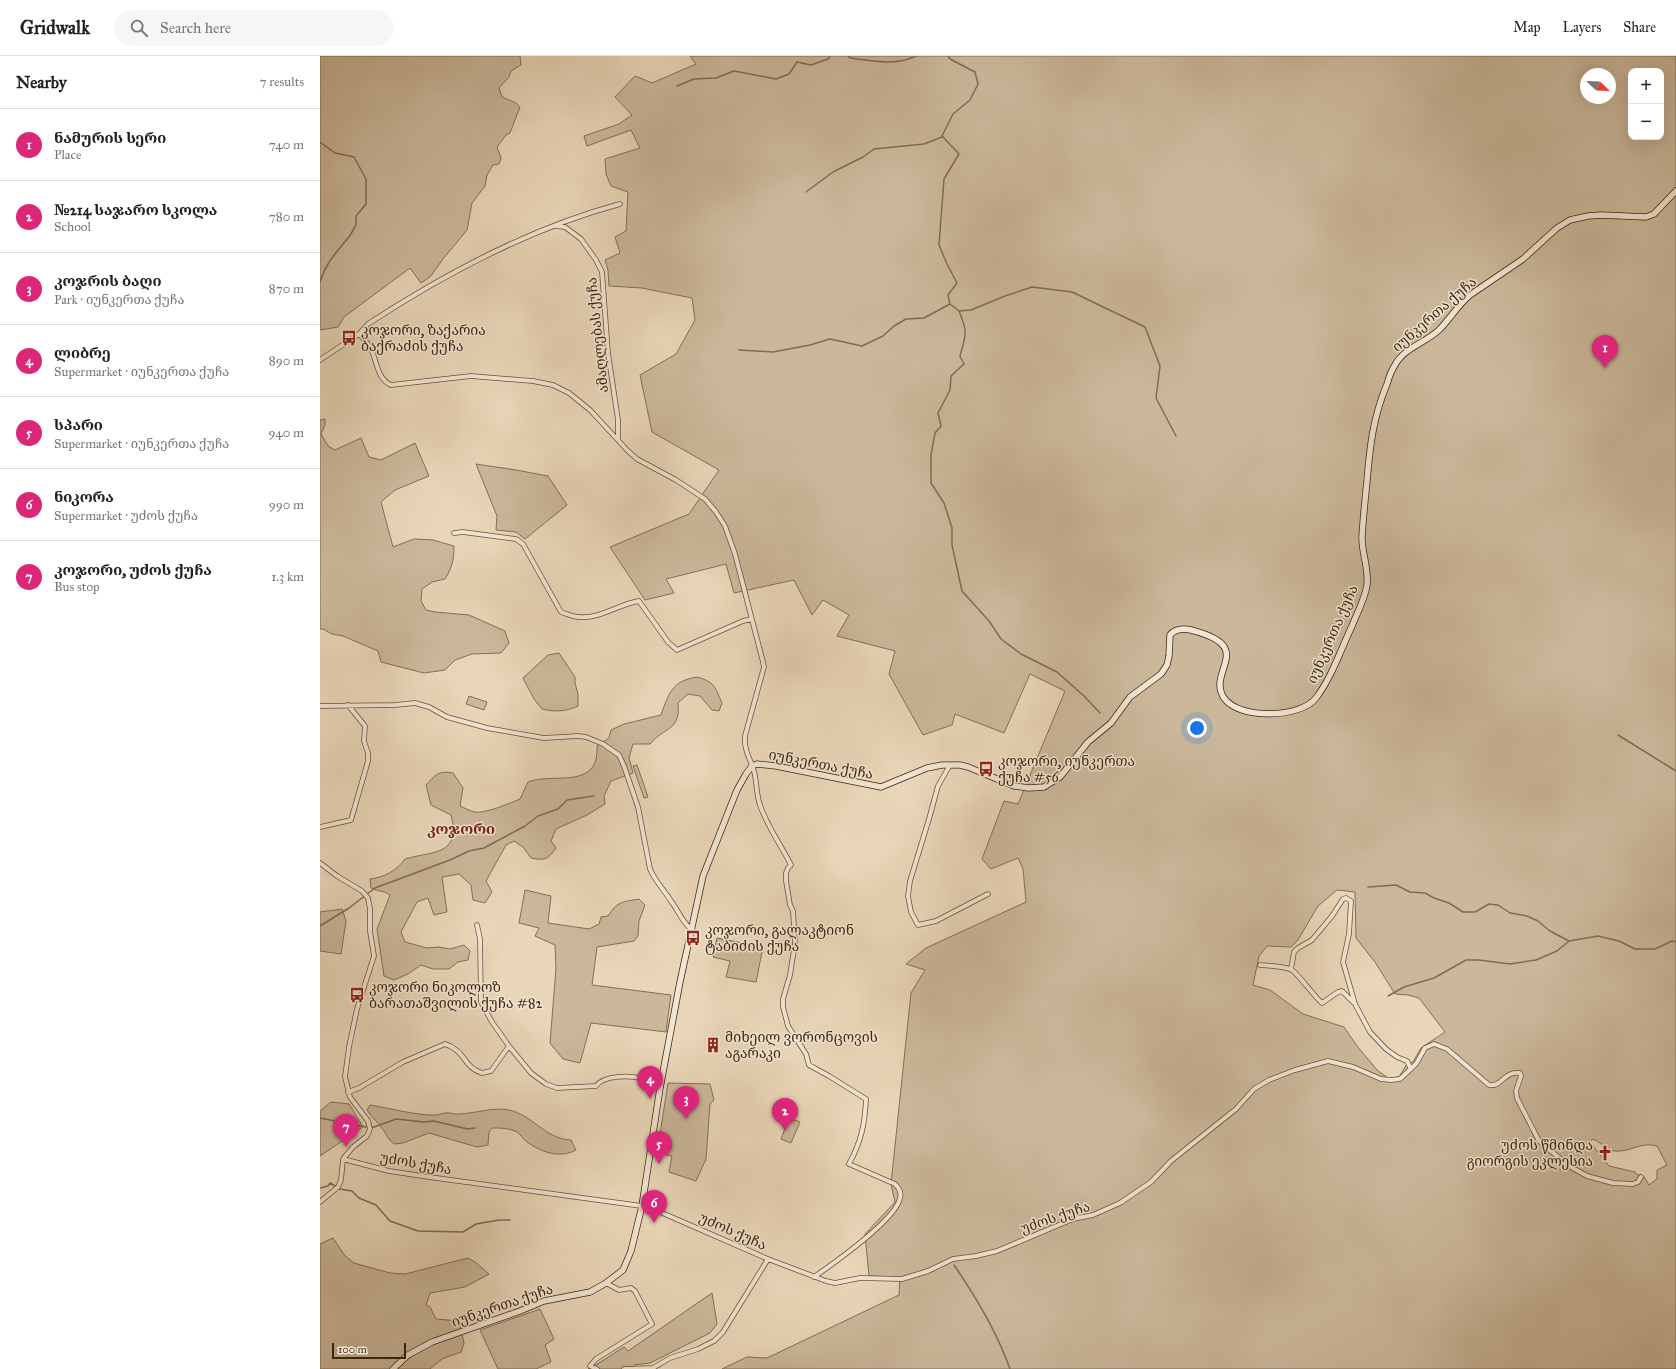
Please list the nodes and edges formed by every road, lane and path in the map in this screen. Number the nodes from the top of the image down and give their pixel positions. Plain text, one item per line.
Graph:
1 (1676, 191) edge
2 (620, 204) dead end
3 (555, 226) junction
4 (359, 334) junction
5 (320, 360) edge
6 (618, 441) junction
7 (454, 533) dead end
8 (752, 619) junction
9 (348, 705) junction
10 (320, 706) edge
11 (950, 765) junction
12 (752, 766) junction
13 (320, 827) edge
14 (320, 863) edge
15 (988, 894) dead end
16 (477, 925) dead end
17 (691, 929) junction
18 (1260, 965) dead end
19 (1291, 969) junction
20 (1355, 1004) junction
21 (509, 1046) junction
22 (1411, 1069) junction
23 (660, 1088) junction
24 (348, 1092) junction
25 (343, 1159) junction
26 (1641, 1178) dead end
27 (320, 1202) edge
28 (642, 1206) junction
29 (768, 1259) junction
30 (814, 1278) junction
31 (606, 1283) junction
32 (393, 1369) edge
33 (597, 1369) edge
34 (624, 1369) edge

1 - 11 main road, იუნკერთა ქუჩა
2 - 3 street
3 - 4 street
3 - 6 street, ამაღლებას ქუჩა
4 - 5 street
4 - 6 street
6 - 8 street
7 - 8 street
8 - 12 street
9 - 10 street
9 - 13 street
9 - 17 street
11 - 12 main road, იუნკერთა ქუჩა
11 - 15 street
12 - 17 main road, იუნკერთა ქუჩა
12 - 30 street
14 - 24 street
16 - 21 street
17 - 23 main road, იუნკერთა ქუჩა
18 - 19 street
19 - 20 street
19 - 20 street
20 - 22 street
21 - 23 street
21 - 24 street
22 - 26 street, უძოს ქუჩა
22 - 30 street, უძოს ქუჩა
23 - 28 main road, იუნკერთა ქუჩა
24 - 25 street
25 - 27 street
25 - 28 street, უძოს ქუჩა
28 - 29 street, უძოს ქუჩა
28 - 31 main road, იუნკერთა ქუჩა
29 - 30 street, უძოს ქუჩა
29 - 34 street
31 - 32 main road, იუნკერთა ქუჩა
31 - 33 street

